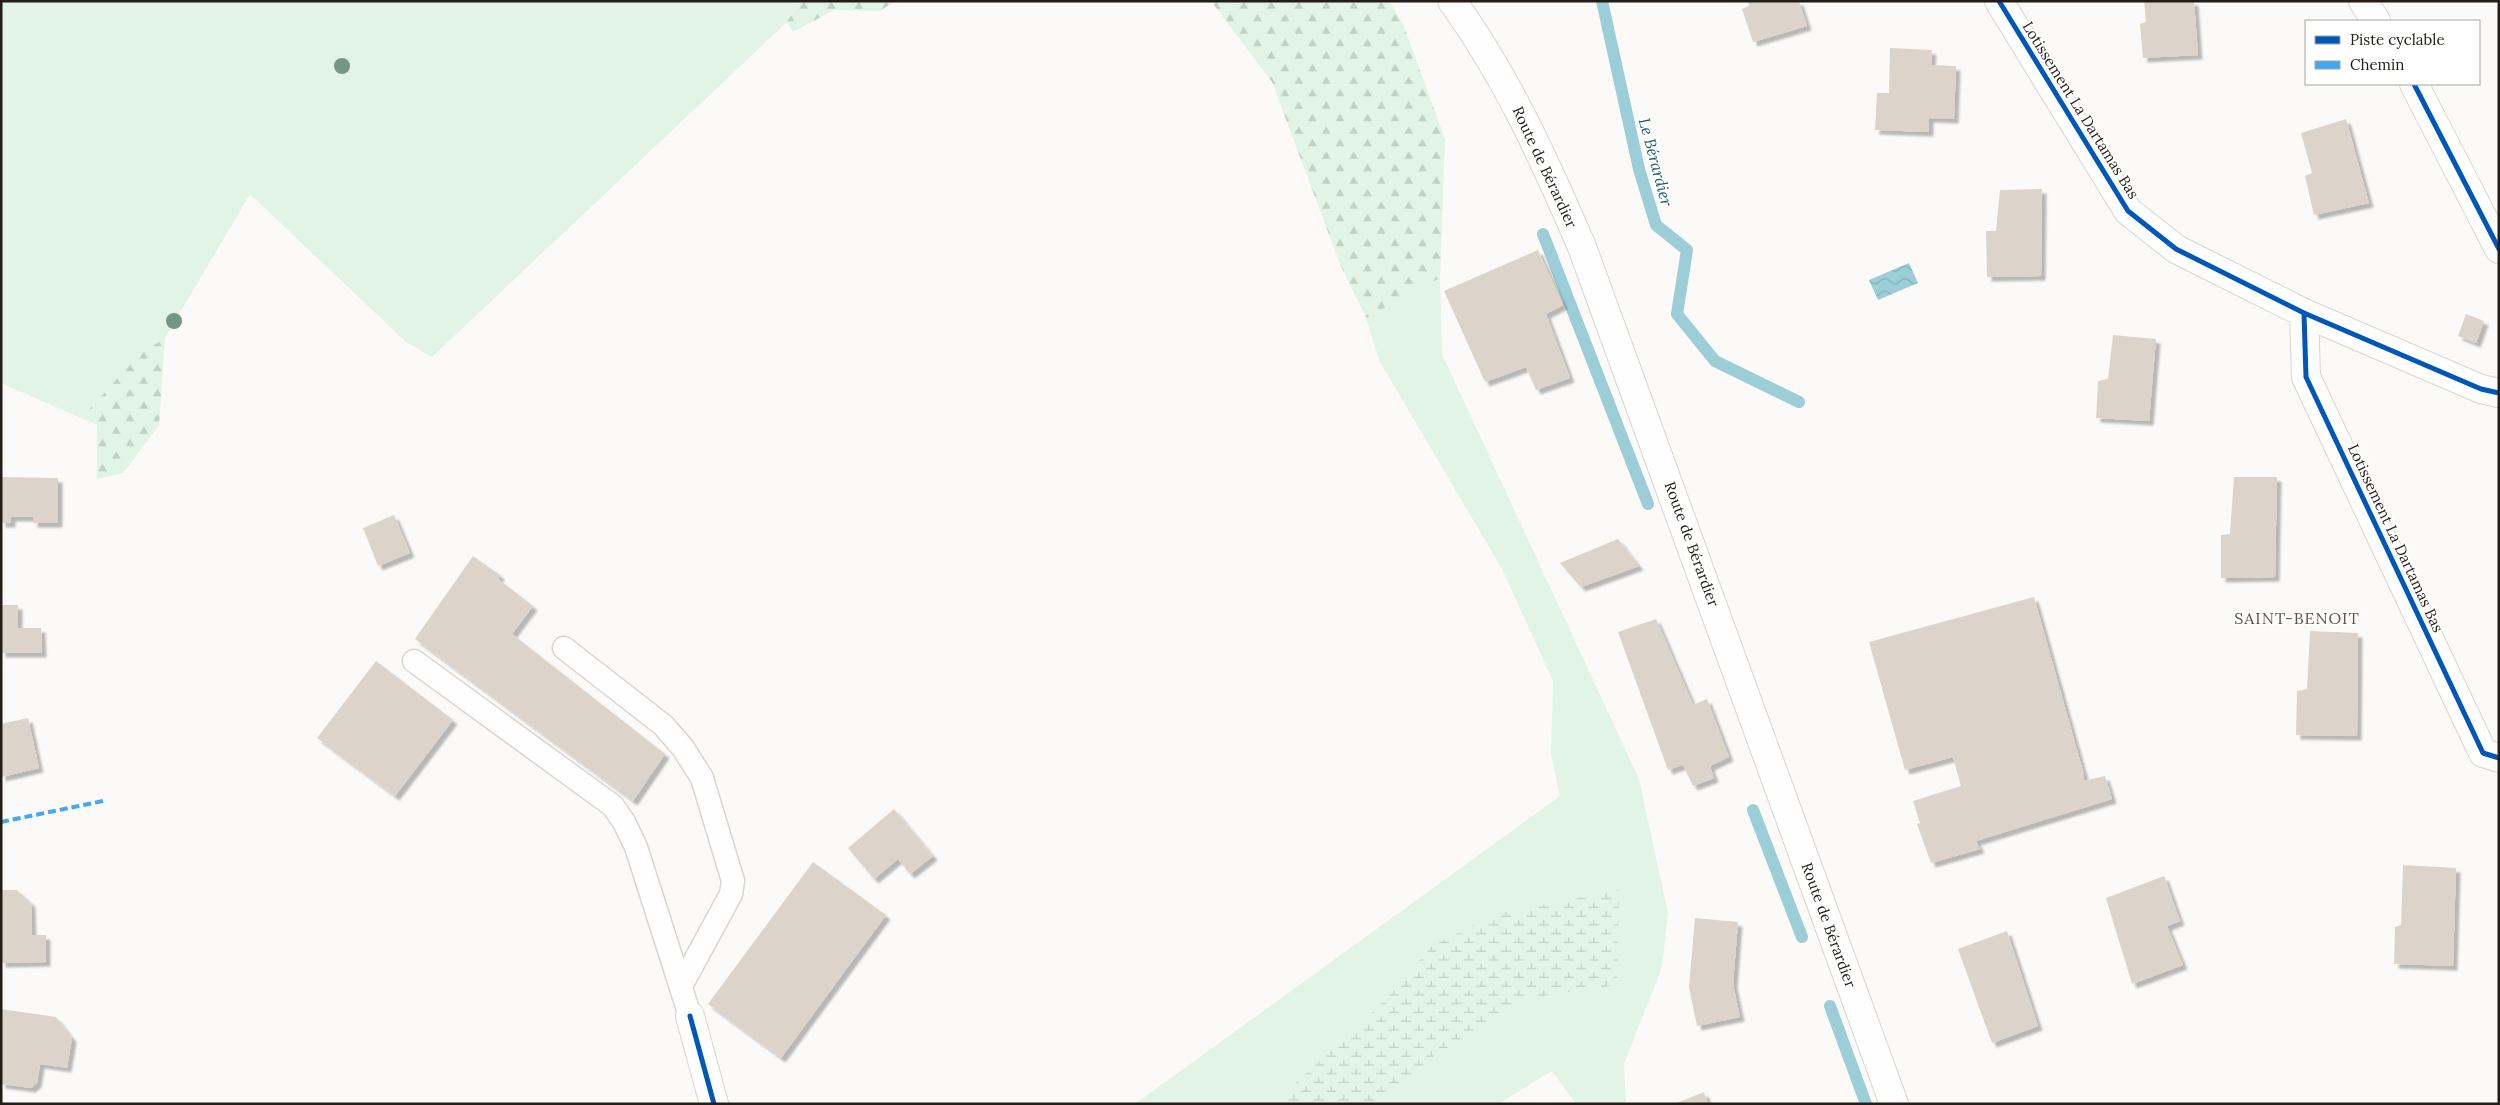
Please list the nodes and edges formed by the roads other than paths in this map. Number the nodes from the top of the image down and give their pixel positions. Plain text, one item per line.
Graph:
1 (1452, 1) edge
2 (1999, 1) edge
3 (2363, 1) edge
4 (2375, 20) edge
5 (2415, 85) edge
6 (2499, 249) edge
7 (2304, 313) junction
8 (2499, 394) edge
9 (564, 648) dead end
10 (414, 661) dead end
11 (2499, 758) edge
12 (680, 986) junction
13 (690, 1016) joint
14 (714, 1104) edge
15 (1894, 1104) edge

1 - 15 street, Route de Bérardier
2 - 7 street, Lotissement La Dartamas Bas
3 - 4 street
5 - 6 street
7 - 8 street, Lotissement La Dartamas Bas
7 - 11 street, Lotissement La Dartamas Bas
9 - 12 lane
10 - 12 lane
12 - 13 lane
13 - 14 street

